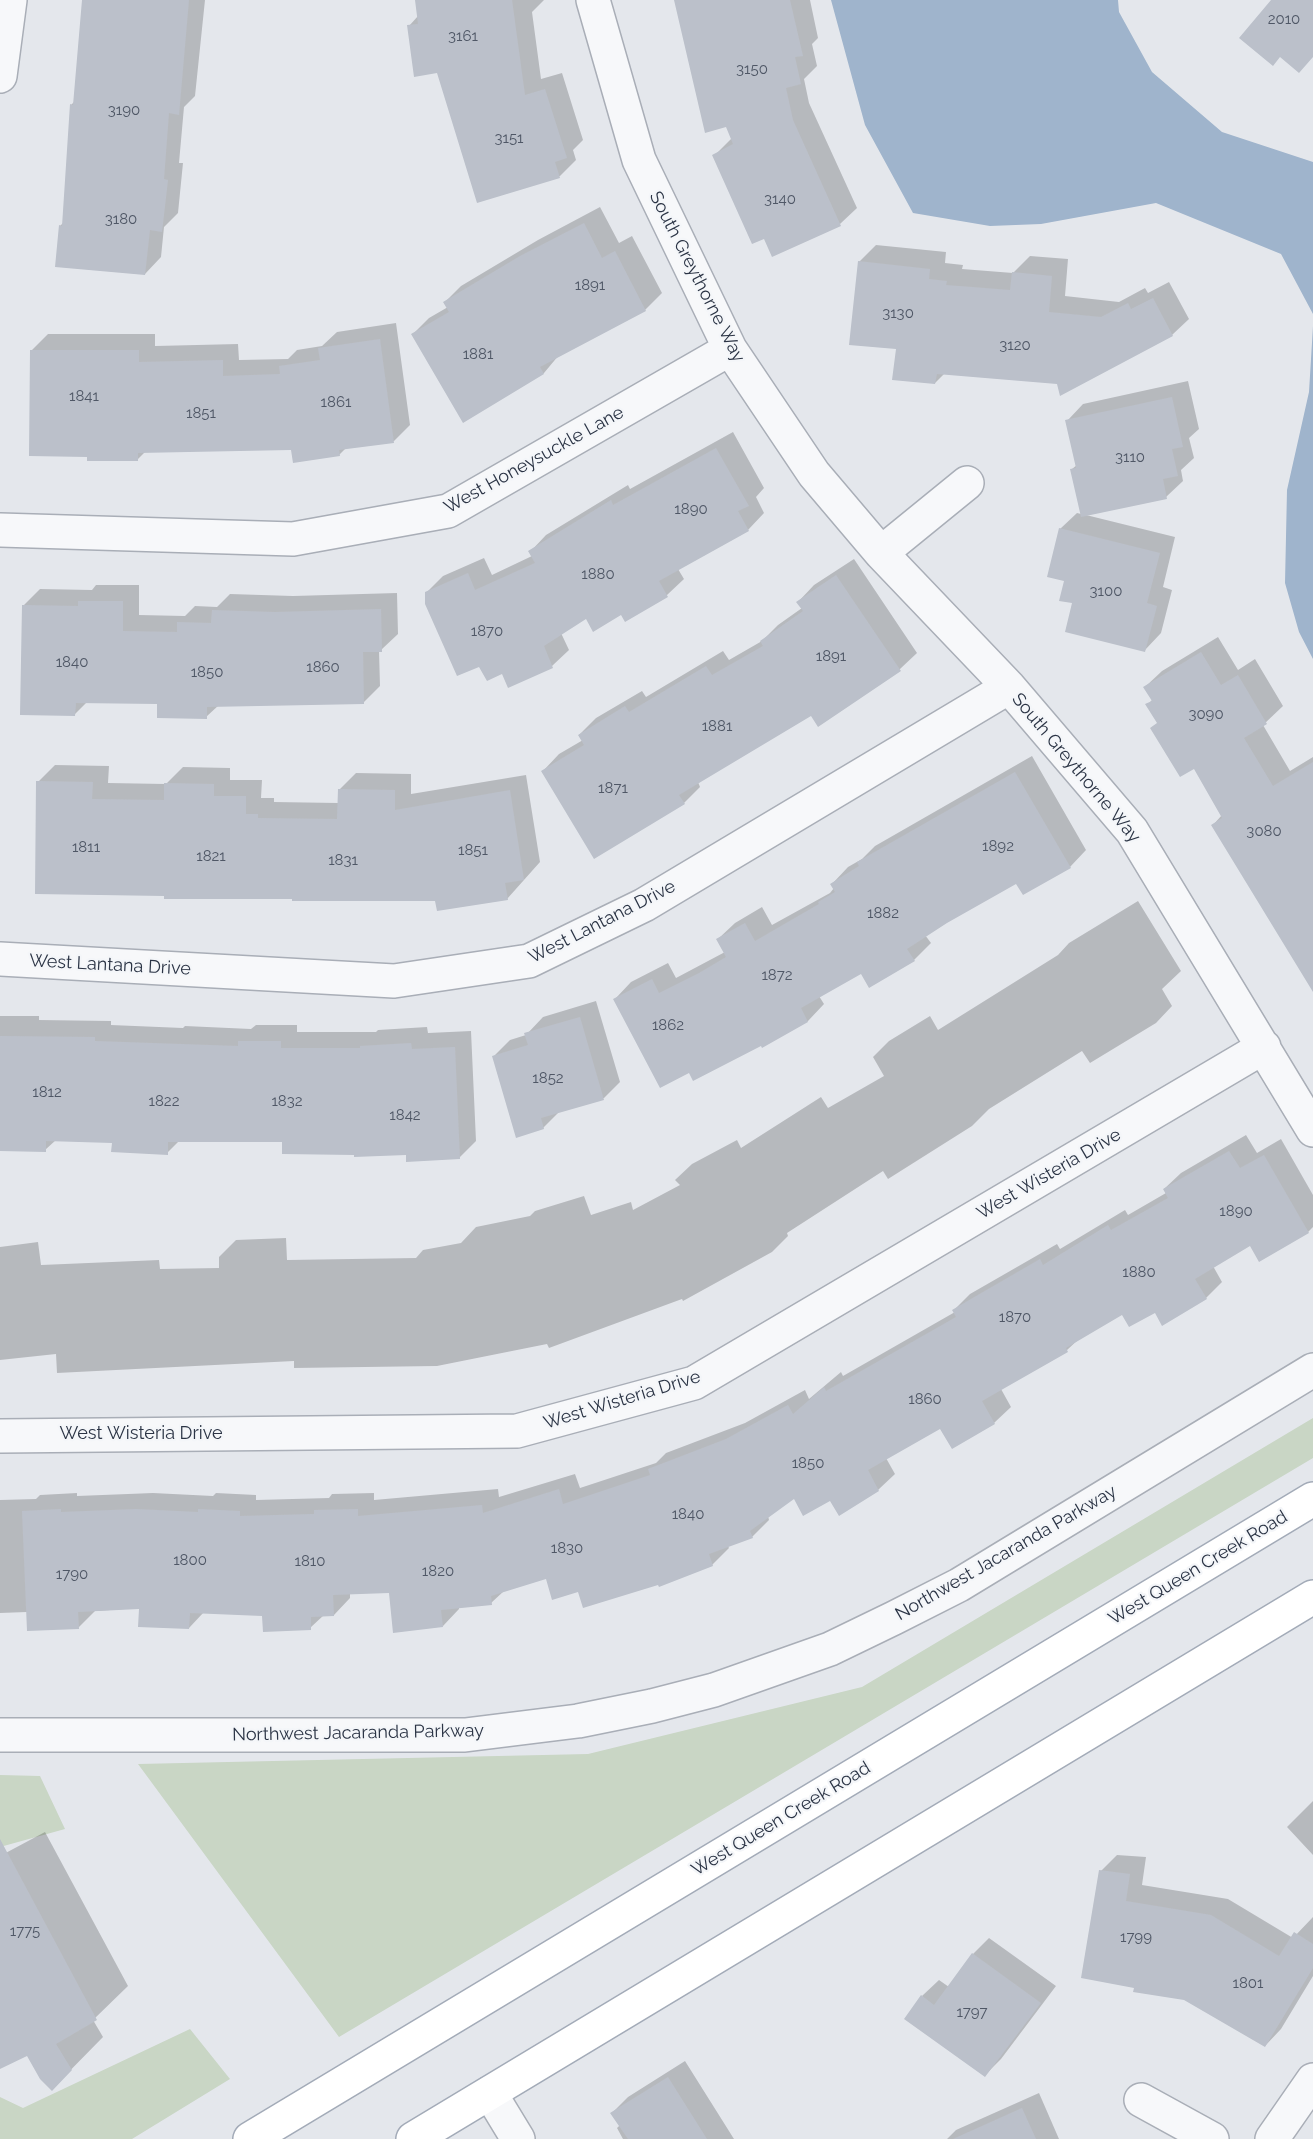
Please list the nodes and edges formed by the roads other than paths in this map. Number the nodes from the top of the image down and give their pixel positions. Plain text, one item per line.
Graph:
1 (10, 0) edge
2 (593, 0) edge
3 (0, 76) edge
4 (730, 349) junction
5 (967, 483) dead end
6 (0, 530) edge
7 (881, 553) junction
8 (1009, 687) junction
9 (0, 959) edge
10 (1264, 1047) junction
11 (1313, 1130) edge
12 (1313, 1370) edge
13 (0, 1436) edge
14 (1313, 1499) edge
15 (1313, 1597) edge
16 (0, 1735) edge
17 (1313, 2080) edge
18 (490, 2093) junction
19 (1141, 2100) dead end
20 (250, 2139) edge
21 (413, 2139) edge
22 (518, 2139) edge
23 (1212, 2139) edge
24 (1272, 2139) edge

1 - 3 street
2 - 4 street, South Greythorne Way
4 - 6 street, West Honeysuckle Lane
4 - 7 street, South Greythorne Way
5 - 7 street
7 - 8 street, South Greythorne Way
8 - 9 street, West Lantana Drive
8 - 10 street, South Greythorne Way
10 - 11 street, South Greythorne Way
10 - 13 street, West Wisteria Drive
12 - 16 street, Northwest Jacaranda Parkway
14 - 20 main road, West Queen Creek Road
15 - 18 main road
17 - 24 street
18 - 21 main road
18 - 22 street
19 - 23 street

